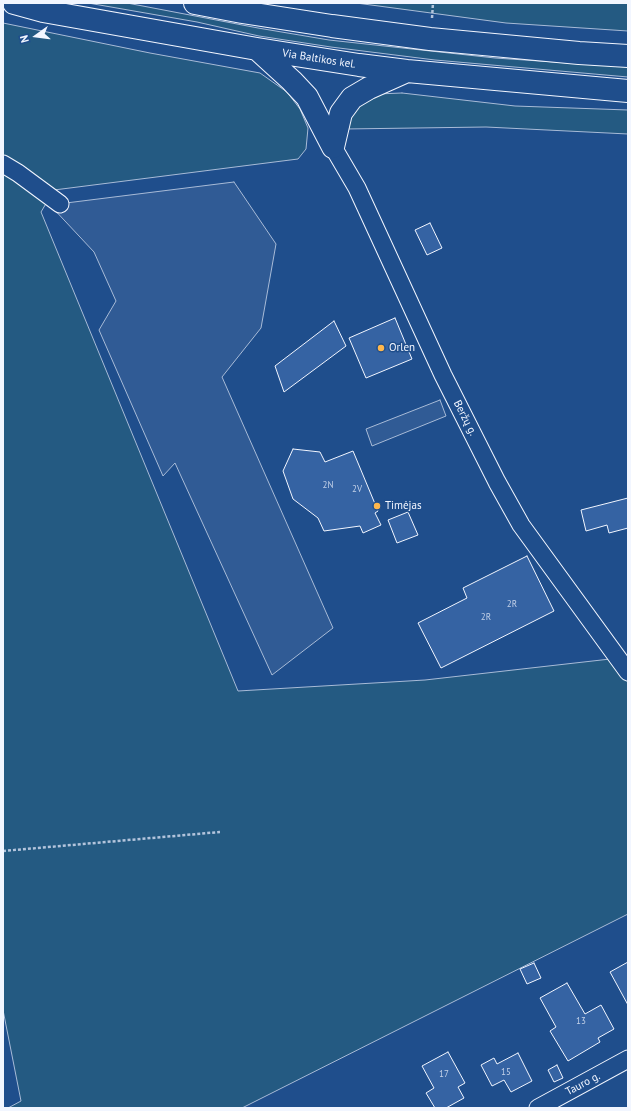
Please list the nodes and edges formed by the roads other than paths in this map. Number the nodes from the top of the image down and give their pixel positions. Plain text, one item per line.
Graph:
1 (14, 3) edge
2 (195, 3) edge
3 (256, 49) junction
4 (628, 56) edge
5 (406, 71) junction
6 (628, 91) edge
7 (333, 147) junction
8 (3, 164) edge
9 (60, 204) dead end
10 (628, 672) edge
11 (628, 1059) edge
12 (538, 1108) edge

1 - 3 highway, Via Baltikos kel.
2 - 4 highway
3 - 5 highway, Via Baltikos kel.
3 - 7 highway
5 - 6 highway, Via Baltikos kel.
5 - 7 highway
7 - 10 street, Beržų g.
8 - 9 street
11 - 12 street, Tauro g.

